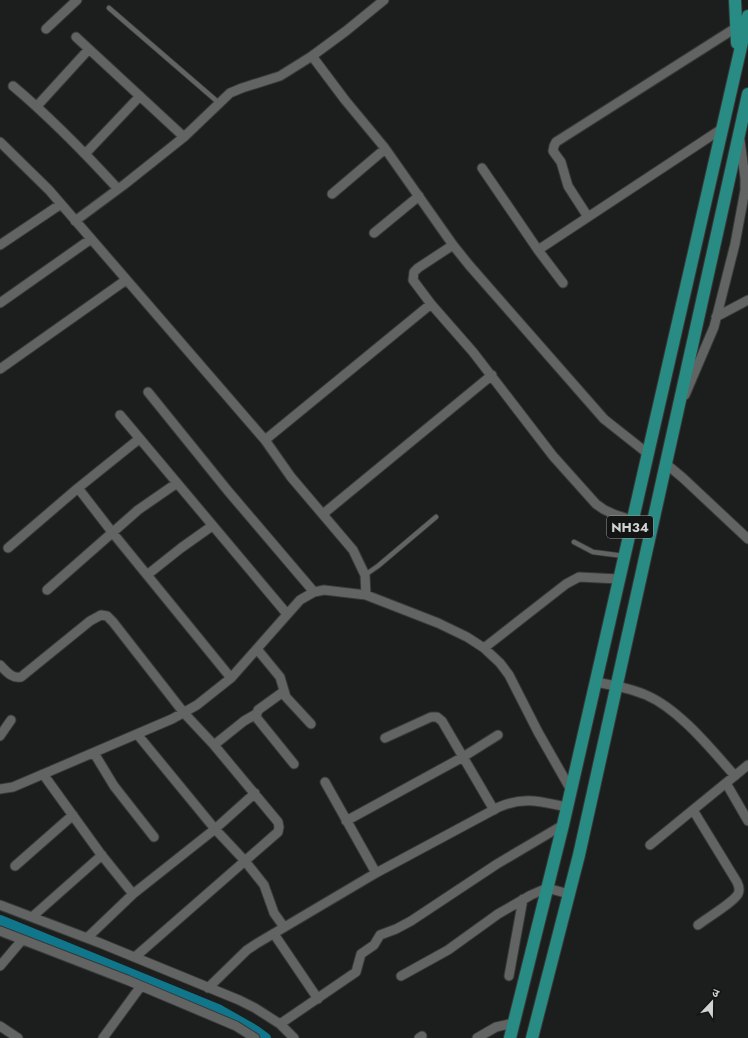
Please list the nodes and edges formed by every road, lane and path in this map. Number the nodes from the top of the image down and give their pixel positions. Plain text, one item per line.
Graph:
1 (77, 0) edge
2 (384, 0) edge
3 (735, 0) edge
4 (110, 8) dead end
5 (748, 16) edge
6 (737, 27) junction
7 (46, 29) dead end
8 (76, 37) dead end
9 (89, 49) junction
10 (312, 56) junction
11 (738, 62) junction
12 (13, 86) dead end
13 (748, 94) edge
14 (140, 96) junction
15 (219, 103) junction
16 (37, 106) junction
17 (746, 108) edge
18 (723, 128) junction
19 (739, 135) junction
20 (184, 137) junction
21 (0, 142) edge
22 (385, 149) junction
23 (85, 154) junction
24 (482, 168) dead end
25 (118, 189) junction
26 (332, 194) dead end
27 (418, 196) junction
28 (60, 204) junction
29 (588, 217) junction
30 (75, 221) junction
31 (374, 233) dead end
32 (91, 239) junction
33 (0, 245) edge
34 (453, 245) junction
35 (538, 250) junction
36 (126, 280) junction
37 (563, 283) dead end
38 (748, 300) edge
39 (0, 303) edge
40 (431, 304) junction
41 (716, 317) junction
42 (0, 369) edge
43 (492, 375) junction
44 (148, 392) dead end
45 (120, 415) dead end
46 (676, 416) junction
47 (139, 439) junction
48 (266, 440) junction
49 (647, 453) junction
50 (665, 463) junction
51 (177, 484) junction
52 (78, 488) junction
53 (323, 514) junction
54 (436, 517) dead end
55 (632, 520) junction
56 (212, 526) junction
57 (112, 532) junction
58 (747, 537) edge
59 (574, 542) dead end
60 (8, 548) dead end
61 (624, 556) junction
62 (147, 575) junction
63 (365, 575) junction
64 (619, 579) junction
65 (47, 590) dead end
66 (314, 592) junction
67 (366, 595) junction
68 (287, 614) junction
69 (484, 648) junction
70 (257, 649) junction
71 (0, 665) edge
72 (232, 678) junction
73 (595, 682) junction
74 (616, 685) junction
75 (283, 692) junction
76 (184, 713) junction
77 (256, 714) junction
78 (11, 720) dead end
79 (311, 724) dead end
80 (137, 734) junction
81 (498, 735) dead end
82 (0, 736) edge
83 (384, 738) dead end
84 (214, 745) junction
85 (94, 753) junction
86 (463, 757) junction
87 (294, 764) dead end
88 (748, 765) edge
89 (43, 774) junction
90 (735, 776) junction
91 (325, 782) dead end
92 (726, 783) junction
93 (0, 789) edge
94 (571, 790) junction
95 (254, 793) junction
96 (567, 807) junction
97 (494, 810) junction
98 (692, 810) junction
99 (73, 815) junction
100 (346, 821) junction
101 (748, 821) edge
102 (563, 825) junction
103 (215, 829) junction
104 (154, 837) dead end
105 (650, 845) dead end
106 (102, 855) junction
107 (245, 861) junction
108 (15, 866) dead end
109 (376, 873) junction
110 (547, 888) junction
111 (133, 894) junction
112 (569, 894) junction
113 (523, 899) junction
114 (0, 905) edge
115 (32, 917) junction
116 (698, 924) dead end
117 (284, 927) junction
118 (0, 931) edge
119 (274, 934) junction
120 (87, 938) junction
121 (22, 940) junction
122 (135, 958) junction
123 (0, 966) edge
124 (401, 976) dead end
125 (509, 976) dead end
126 (141, 986) junction
127 (208, 988) junction
128 (318, 999) junction
129 (514, 1022) junction
130 (280, 1024) junction
131 (0, 1026) edge
132 (18, 1038) edge
133 (103, 1038) edge
134 (256, 1038) edge
135 (294, 1038) edge
136 (477, 1038) edge
137 (510, 1038) edge
138 (532, 1038) edge

1 - 7 street
2 - 10 street
3 - 6 highway
4 - 15 lane
5 - 11 highway, NH34
6 - 11 highway
6 - 29 street
8 - 9 street
9 - 14 street
9 - 16 street
10 - 15 street
10 - 22 street
11 - 18 highway, NH34
12 - 16 street
13 - 17 highway, NH34
14 - 20 street
14 - 23 street
15 - 20 street
16 - 23 street
17 - 19 highway, NH34
18 - 29 street
18 - 49 highway, NH34
19 - 41 street
19 - 46 highway, NH34
20 - 25 street
21 - 28 street
22 - 26 street
22 - 27 street
23 - 25 street
24 - 35 street
25 - 30 street
27 - 31 street
27 - 34 street
28 - 30 street
28 - 33 street
29 - 35 street
30 - 32 street
32 - 36 street
32 - 39 street
34 - 40 street
34 - 49 street
35 - 37 street
36 - 42 street
36 - 48 street
38 - 41 street
40 - 43 street
40 - 48 street
41 - 46 street
43 - 53 street
43 - 55 street
44 - 66 street
45 - 47 street
46 - 50 highway, NH34
47 - 51 street
47 - 52 street
48 - 53 street
49 - 55 highway, NH34
50 - 58 street
50 - 74 highway, NH34
51 - 56 street
51 - 57 street
52 - 57 street
52 - 60 street
53 - 63 street
54 - 63 lane
55 - 61 highway, NH34
56 - 62 street
56 - 68 street
57 - 62 street
57 - 65 street
59 - 61 lane
61 - 64 highway, NH34
62 - 72 street
63 - 67 street
64 - 69 street
64 - 73 highway, NH34
66 - 67 street
66 - 68 street
67 - 69 street
68 - 70 street
69 - 94 street
70 - 72 street
70 - 75 street
71 - 76 street
72 - 76 street
73 - 74 street
73 - 94 highway, NH34
74 - 90 street
74 - 112 highway, NH34
75 - 77 street
75 - 79 street
76 - 80 street
76 - 84 street
77 - 84 street
77 - 87 street
78 - 82 street
80 - 85 street
80 - 103 street
81 - 86 street
83 - 86 street
84 - 95 street
85 - 89 street
85 - 104 street
86 - 97 street
86 - 100 street
88 - 90 street
89 - 93 street
89 - 99 street
90 - 92 street
91 - 100 street
92 - 98 street
92 - 101 street
94 - 96 highway, NH34
95 - 103 street
95 - 107 street
96 - 97 street
96 - 102 highway, NH34
97 - 109 street
98 - 105 street
98 - 116 street
99 - 106 street
99 - 108 street
100 - 109 street
102 - 110 highway, NH34
102 - 128 street
103 - 107 street
103 - 111 street
106 - 111 street
106 - 115 street
107 - 117 street
107 - 122 street
109 - 117 street
110 - 112 street
110 - 113 street
110 - 129 highway, NH34
111 - 120 street
112 - 138 highway, NH34
113 - 124 street
113 - 125 street
114 - 115 street
115 - 120 street
117 - 119 street
118 - 121 street
119 - 127 street
119 - 128 street
120 - 122 street
121 - 123 street
121 - 126 street
122 - 127 street
126 - 133 street
126 - 134 street
127 - 130 street
128 - 130 street
129 - 136 street
129 - 137 highway, NH34
130 - 135 street
131 - 132 street

